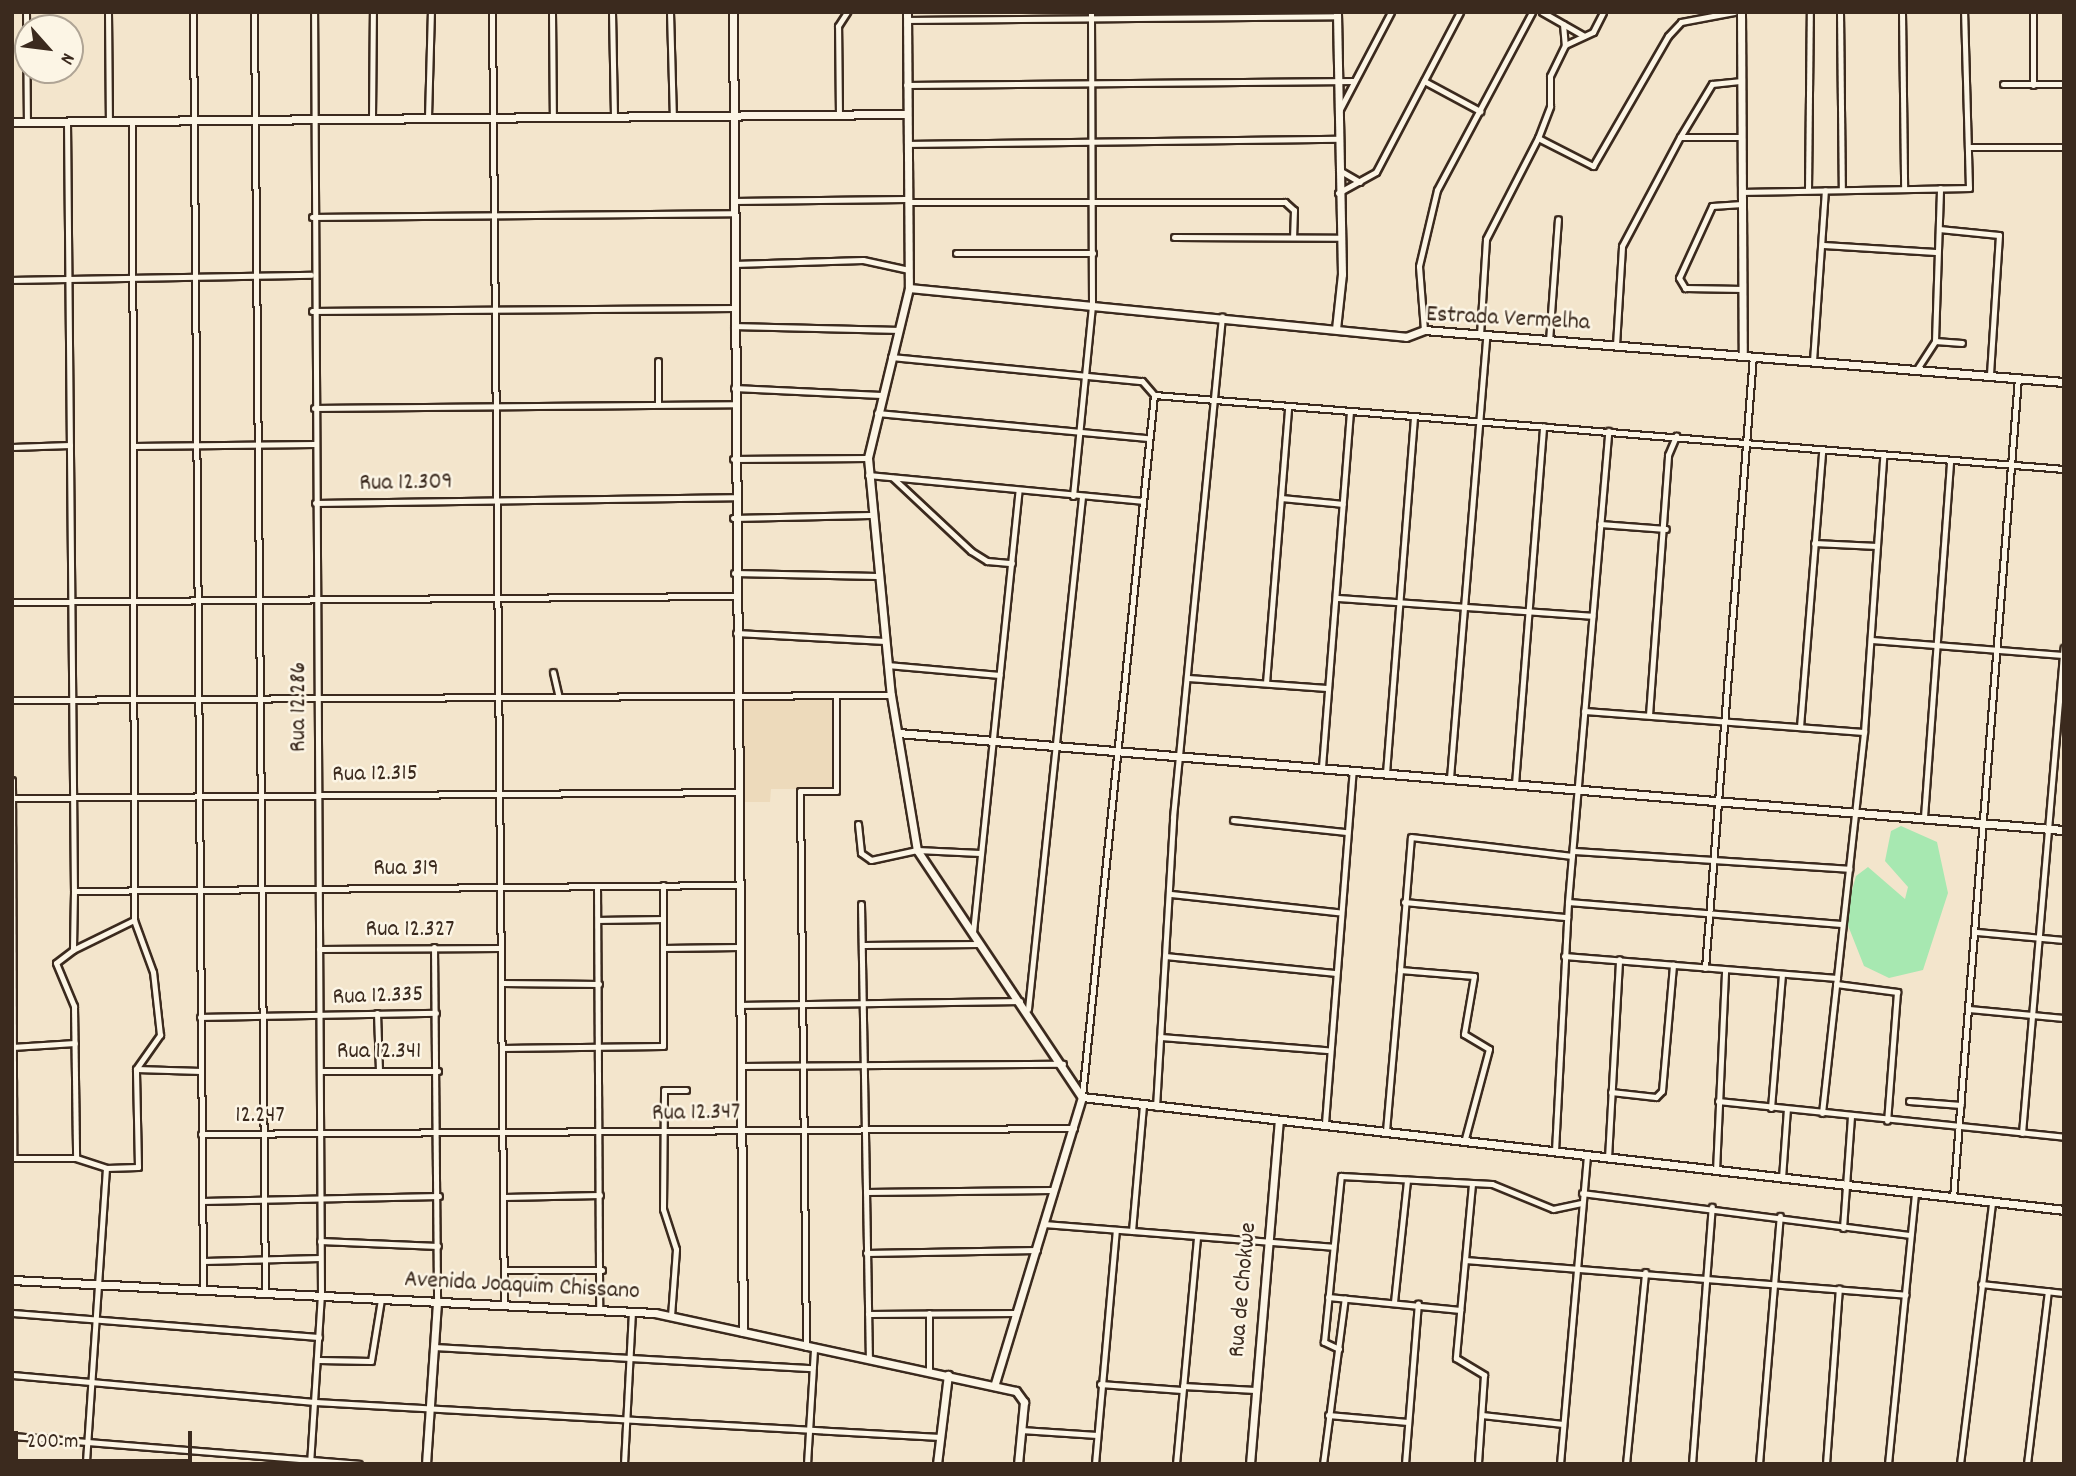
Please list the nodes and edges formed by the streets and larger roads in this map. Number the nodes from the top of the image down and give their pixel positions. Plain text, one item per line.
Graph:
1 (26, 12) edge
2 (108, 12) edge
3 (192, 12) edge
4 (254, 12) edge
5 (314, 12) edge
6 (373, 12) edge
7 (431, 12) edge
8 (492, 12) edge
9 (552, 12) edge
10 (612, 12) edge
11 (670, 12) edge
12 (733, 12) edge
13 (847, 12) edge
14 (1391, 12) edge
15 (1460, 12) edge
16 (1532, 12) edge
17 (1542, 12) edge
18 (1603, 12) edge
19 (1734, 12) edge
20 (1741, 12) edge
21 (1810, 12) edge
22 (1840, 12) edge
23 (1902, 12) edge
24 (1964, 12) edge
25 (2033, 12) edge
26 (1337, 14) edge
27 (1091, 15) edge
28 (907, 16) edge
29 (1563, 24) junction
30 (1584, 36) junction
31 (1564, 45) junction
32 (1336, 77) junction
33 (1090, 80) junction
34 (1424, 80) junction
35 (1354, 81) junction
36 (1742, 81) junction
37 (2003, 84) dead end
38 (2064, 84) edge
39 (906, 85) junction
40 (2033, 85) junction
41 (1480, 111) junction
42 (906, 114) junction
43 (1338, 114) junction
44 (839, 115) junction
45 (736, 116) junction
46 (428, 117) junction
47 (553, 117) junction
48 (614, 117) junction
49 (673, 117) junction
50 (372, 118) junction
51 (494, 118) junction
52 (255, 119) junction
53 (193, 120) junction
54 (312, 120) junction
55 (12, 122) edge
56 (27, 122) junction
57 (67, 122) junction
58 (109, 122) junction
59 (132, 122) junction
60 (1680, 137) junction
61 (1742, 137) junction
62 (1538, 138) junction
63 (1338, 139) junction
64 (1091, 141) junction
65 (907, 144) junction
66 (1968, 147) junction
67 (2064, 147) edge
68 (1339, 170) junction
69 (1361, 183) junction
70 (1904, 188) junction
71 (1940, 188) junction
72 (1842, 189) junction
73 (1808, 190) junction
74 (1825, 190) junction
75 (1338, 192) junction
76 (1742, 192) junction
77 (908, 200) junction
78 (733, 201) junction
79 (1092, 204) junction
80 (1742, 204) junction
81 (731, 213) junction
82 (495, 216) junction
83 (312, 217) junction
84 (1558, 219) dead end
85 (1939, 229) junction
86 (1293, 236) junction
87 (1174, 237) dead end
88 (1338, 238) junction
89 (1822, 246) junction
90 (1937, 252) junction
91 (956, 253) dead end
92 (1093, 253) junction
93 (734, 264) junction
94 (909, 270) junction
95 (311, 275) junction
96 (255, 277) junction
97 (195, 278) junction
98 (69, 279) junction
99 (12, 280) edge
100 (131, 280) junction
101 (909, 288) junction
102 (1743, 289) junction
103 (1092, 304) junction
104 (733, 308) junction
105 (495, 310) junction
106 (312, 312) junction
107 (1222, 316) junction
108 (734, 326) junction
109 (1336, 329) junction
110 (898, 330) junction
111 (1424, 330) junction
112 (1483, 336) junction
113 (1549, 341) junction
114 (1935, 341) junction
115 (1962, 344) dead end
116 (1616, 345) junction
117 (1743, 356) junction
118 (1753, 356) junction
119 (891, 357) junction
120 (658, 361) dead end
121 (1813, 361) junction
122 (1917, 369) junction
123 (1084, 376) junction
124 (1990, 376) junction
125 (2018, 378) junction
126 (2064, 382) edge
127 (734, 388) junction
128 (881, 395) junction
129 (1154, 395) junction
130 (1214, 400) junction
131 (658, 404) junction
132 (733, 404) junction
133 (496, 405) junction
134 (1288, 407) junction
135 (314, 408) junction
136 (877, 413) junction
137 (1350, 413) junction
138 (1414, 418) junction
139 (1479, 421) junction
140 (1543, 426) junction
141 (1080, 431) junction
142 (1608, 431) junction
143 (1676, 436) junction
144 (1148, 438) junction
145 (315, 443) junction
146 (70, 445) junction
147 (258, 445) junction
148 (1748, 445) junction
149 (133, 446) junction
150 (196, 446) junction
151 (12, 447) edge
152 (1822, 452) junction
153 (1883, 457) junction
154 (868, 458) junction
155 (733, 459) junction
156 (1950, 463) junction
157 (2015, 466) junction
158 (2064, 469) edge
159 (868, 475) junction
160 (893, 478) junction
161 (1019, 489) junction
162 (1073, 496) junction
163 (733, 497) junction
164 (1082, 497) junction
165 (1280, 498) junction
166 (497, 501) junction
167 (1142, 501) junction
168 (315, 503) junction
169 (1343, 504) junction
170 (870, 515) junction
171 (733, 518) junction
172 (1600, 524) junction
173 (1666, 530) junction
174 (1814, 543) junction
175 (1877, 546) junction
176 (1012, 563) junction
177 (734, 573) junction
178 (877, 576) junction
179 (734, 596) junction
180 (499, 597) junction
181 (316, 598) junction
182 (1337, 598) junction
183 (197, 599) junction
184 (259, 599) junction
185 (69, 601) junction
186 (132, 601) junction
187 (12, 602) edge
188 (1400, 602) junction
189 (1464, 608) junction
190 (1528, 612) junction
191 (1592, 616) junction
192 (736, 633) junction
193 (1871, 640) junction
194 (885, 641) junction
195 (1935, 645) junction
196 (2064, 648) edge
197 (2001, 650) junction
198 (2063, 655) edge
199 (887, 665) junction
200 (552, 672) dead end
201 (1000, 675) junction
202 (1188, 678) junction
203 (1266, 683) junction
204 (1327, 688) junction
205 (558, 694) junction
206 (738, 695) junction
207 (891, 695) junction
208 (198, 696) junction
209 (836, 696) junction
210 (259, 697) junction
211 (317, 697) junction
212 (502, 697) junction
213 (70, 698) junction
214 (12, 699) edge
215 (132, 699) junction
216 (1584, 711) junction
217 (1649, 715) junction
218 (1723, 720) junction
219 (1800, 727) junction
220 (898, 733) junction
221 (1864, 733) junction
222 (993, 740) junction
223 (1057, 744) junction
224 (1117, 751) junction
225 (1179, 753) junction
226 (1322, 767) junction
227 (1353, 770) junction
228 (1386, 773) junction
229 (1450, 778) junction
230 (12, 780) edge
231 (1515, 784) junction
232 (1578, 789) junction
233 (501, 791) junction
234 (737, 792) junction
235 (318, 794) junction
236 (135, 795) junction
237 (198, 795) junction
238 (260, 795) junction
239 (72, 796) junction
240 (13, 798) edge
241 (1720, 800) junction
242 (1857, 813) junction
243 (1924, 817) junction
244 (1233, 820) dead end
245 (1988, 823) junction
246 (858, 824) dead end
247 (2048, 829) junction
248 (2064, 830) edge
249 (1346, 832) junction
250 (917, 850) junction
251 (980, 853) junction
252 (1572, 853) junction
253 (1716, 861) junction
254 (1849, 869) junction
255 (663, 885) junction
256 (739, 885) junction
257 (501, 886) junction
258 (597, 886) junction
259 (199, 888) junction
260 (261, 888) junction
261 (317, 888) junction
262 (136, 890) junction
263 (12, 891) edge
264 (74, 891) junction
265 (1171, 894) junction
266 (1404, 902) junction
267 (1568, 902) junction
268 (861, 904) dead end
269 (1338, 912) junction
270 (1709, 914) junction
271 (1567, 917) junction
272 (663, 919) junction
273 (134, 920) junction
274 (598, 920) junction
275 (1841, 924) junction
276 (1977, 932) junction
277 (973, 935) junction
278 (2040, 938) junction
279 (2064, 940) edge
280 (979, 944) junction
281 (863, 945) junction
282 (434, 947) junction
283 (739, 947) junction
284 (501, 948) junction
285 (663, 948) junction
286 (319, 949) junction
287 (73, 950) junction
288 (1165, 956) junction
289 (1564, 956) junction
290 (1619, 959) junction
291 (1673, 964) junction
292 (1705, 968) junction
293 (1400, 970) junction
294 (1725, 970) junction
295 (1334, 973) junction
296 (1782, 975) junction
297 (1836, 981) junction
298 (502, 983) junction
299 (599, 984) junction
300 (1021, 1000) junction
301 (864, 1002) junction
302 (803, 1004) junction
303 (740, 1005) junction
304 (1028, 1009) junction
305 (1969, 1009) junction
306 (377, 1013) junction
307 (436, 1013) junction
308 (262, 1015) junction
309 (320, 1016) junction
310 (2033, 1016) junction
311 (200, 1017) junction
312 (2064, 1018) edge
313 (1160, 1037) junction
314 (75, 1043) junction
315 (13, 1047) edge
316 (502, 1048) junction
317 (598, 1048) junction
318 (1327, 1050) junction
319 (863, 1063) junction
320 (1063, 1064) junction
321 (741, 1066) junction
322 (803, 1066) junction
323 (136, 1069) junction
324 (379, 1070) junction
325 (201, 1071) junction
326 (320, 1071) junction
327 (438, 1071) junction
328 (686, 1090) dead end
329 (1611, 1092) junction
330 (1082, 1097) junction
331 (1718, 1101) junction
332 (1909, 1101) dead end
333 (1143, 1105) junction
334 (1961, 1105) junction
335 (1156, 1107) junction
336 (1771, 1108) junction
337 (1787, 1109) junction
338 (1822, 1113) junction
339 (1851, 1117) junction
340 (1279, 1121) junction
341 (1888, 1121) junction
342 (1325, 1123) junction
343 (1074, 1128) junction
344 (1959, 1128) junction
345 (863, 1129) junction
346 (740, 1130) junction
347 (804, 1130) junction
348 (1386, 1131) junction
349 (437, 1132) junction
350 (502, 1132) junction
351 (600, 1132) junction
352 (665, 1132) junction
353 (2022, 1133) junction
354 (201, 1134) junction
355 (320, 1134) junction
356 (263, 1136) junction
357 (2064, 1137) edge
358 (1464, 1142) junction
359 (1555, 1151) junction
360 (1587, 1155) junction
361 (12, 1158) edge
362 (76, 1158) junction
363 (1608, 1158) junction
364 (106, 1168) junction
365 (1716, 1171) junction
366 (1782, 1178) junction
367 (1407, 1180) junction
368 (1472, 1184) junction
369 (1848, 1187) junction
370 (1052, 1191) junction
371 (866, 1192) junction
372 (1582, 1193) junction
373 (600, 1195) junction
374 (1915, 1195) junction
375 (439, 1196) junction
376 (504, 1197) junction
377 (320, 1198) junction
378 (1953, 1198) junction
379 (263, 1199) junction
380 (202, 1201) junction
381 (1992, 1202) junction
382 (1581, 1203) junction
383 (1712, 1207) junction
384 (2064, 1210) edge
385 (1780, 1216) junction
386 (1042, 1224) junction
387 (1843, 1228) junction
388 (1116, 1230) junction
389 (1132, 1231) junction
390 (1910, 1235) junction
391 (1197, 1237) junction
392 (320, 1241) junction
393 (1267, 1241) junction
394 (438, 1246) junction
395 (1333, 1247) junction
396 (1037, 1250) junction
397 (866, 1253) junction
398 (320, 1258) junction
399 (264, 1259) junction
400 (1465, 1259) junction
401 (204, 1261) junction
402 (1575, 1266) junction
403 (504, 1270) junction
404 (602, 1270) junction
405 (1645, 1272) junction
406 (1705, 1277) junction
407 (12, 1280) edge
408 (1772, 1282) junction
409 (100, 1283) junction
410 (1981, 1284) junction
411 (203, 1289) junction
412 (1839, 1289) junction
413 (2048, 1291) junction
414 (265, 1292) junction
415 (2064, 1293) edge
416 (321, 1294) junction
417 (1906, 1296) junction
418 (1328, 1297) junction
419 (1345, 1298) junction
420 (381, 1299) junction
421 (437, 1301) junction
422 (1394, 1302) junction
423 (504, 1304) junction
424 (1418, 1304) junction
425 (599, 1308) junction
426 (1460, 1310) junction
427 (632, 1311) junction
428 (12, 1313) edge
429 (929, 1313) junction
430 (1017, 1313) junction
431 (868, 1314) junction
432 (671, 1316) junction
433 (98, 1320) junction
434 (743, 1332) junction
435 (319, 1337) junction
436 (434, 1348) junction
437 (810, 1348) junction
438 (1339, 1349) junction
439 (629, 1356) junction
440 (319, 1360) junction
441 (869, 1360) junction
442 (812, 1367) junction
443 (929, 1371) junction
444 (948, 1375) junction
445 (12, 1376) edge
446 (93, 1383) junction
447 (1100, 1384) junction
448 (994, 1386) junction
449 (1183, 1388) junction
450 (1255, 1390) junction
451 (315, 1402) junction
452 (430, 1405) junction
453 (1328, 1415) junction
454 (1482, 1415) junction
455 (626, 1418) junction
456 (1408, 1422) junction
457 (1562, 1424) junction
458 (810, 1429) junction
459 (1021, 1430) junction
460 (1097, 1435) junction
461 (12, 1436) edge
462 (940, 1437) junction
463 (89, 1442) junction
464 (310, 1462) edge
465 (86, 1464) edge
466 (359, 1464) edge
467 (426, 1464) edge
468 (624, 1464) edge
469 (807, 1464) edge
470 (937, 1464) edge
471 (1018, 1464) edge
472 (1095, 1464) edge
473 (1176, 1464) edge
474 (1250, 1464) edge
475 (1323, 1464) edge
476 (1405, 1464) edge
477 (1478, 1464) edge
478 (1560, 1464) edge
479 (1626, 1464) edge
480 (1692, 1464) edge
481 (1759, 1464) edge
482 (1826, 1464) edge
483 (1888, 1464) edge
484 (1961, 1464) edge
485 (2027, 1464) edge

1 - 56 street
2 - 58 street
3 - 53 street
4 - 52 street
5 - 54 street, Rua 12.286
6 - 50 street
7 - 46 street
8 - 51 street
9 - 47 street
10 - 48 street
11 - 49 street
12 - 45 street
13 - 44 street
14 - 35 street
15 - 34 street
16 - 41 street
17 - 29 street
18 - 30 street
19 - 62 street
20 - 36 street
21 - 73 street
22 - 72 street
23 - 70 street
24 - 66 street
25 - 40 street
26 - 27 street
26 - 32 street
27 - 28 street
27 - 33 street
28 - 39 street
29 - 30 street
29 - 31 street
30 - 31 street
31 - 62 street
32 - 33 street
32 - 35 street
32 - 43 street
33 - 39 street
33 - 64 street
34 - 41 street
34 - 69 street
35 - 43 street
36 - 60 street
36 - 61 street
37 - 40 street
38 - 40 street
39 - 42 street
41 - 111 street
42 - 44 street
42 - 65 street
43 - 63 street
44 - 45 street
45 - 49 street
45 - 78 street
46 - 50 street
46 - 51 street
47 - 48 street
47 - 51 street
48 - 49 street
50 - 54 street
51 - 82 street
52 - 53 street
52 - 54 street
52 - 96 street
53 - 59 street
53 - 97 street
54 - 83 street, Rua 12.286
55 - 56 street
56 - 57 street
57 - 58 street
57 - 98 street
58 - 59 street
59 - 100 street
60 - 61 street
60 - 116 street
61 - 76 street
62 - 112 street
63 - 64 street
63 - 68 street
64 - 65 street
64 - 79 street
65 - 77 street
66 - 67 street
66 - 71 street
68 - 69 street
68 - 75 street
69 - 75 street
70 - 71 street
70 - 72 street
71 - 85 street
72 - 74 street
73 - 74 street
73 - 76 street
74 - 89 street
75 - 88 street
76 - 80 street
77 - 78 street
77 - 79 street
77 - 94 street
78 - 81 street
79 - 86 street
79 - 92 street
80 - 102 street
80 - 102 street
81 - 82 street
81 - 93 street
82 - 83 street
82 - 105 street
83 - 95 street, Rua 12.286
84 - 113 street
85 - 90 street
85 - 124 street
86 - 87 street
86 - 88 street
88 - 109 street
89 - 90 street
89 - 121 street
90 - 114 street
91 - 92 street
92 - 103 street
93 - 94 street
93 - 104 street
94 - 101 street
95 - 96 street
95 - 106 street, Rua 12.286
96 - 97 street
96 - 147 street
97 - 100 street
97 - 150 street
98 - 99 street
98 - 100 street
98 - 146 street
100 - 149 street
101 - 103 street, Estrada Vermelha
101 - 110 street
102 - 117 street
103 - 107 street, Estrada Vermelha
103 - 123 street
104 - 105 street
104 - 108 street
105 - 106 street
105 - 133 street
106 - 135 street, Rua 12.286
107 - 109 street, Estrada Vermelha
107 - 130 street
108 - 110 street
108 - 127 street
109 - 111 street, Estrada Vermelha
110 - 119 street
111 - 112 street, Estrada Vermelha
112 - 113 street, Estrada Vermelha
112 - 139 street
113 - 116 street, Estrada Vermelha
114 - 115 street
114 - 122 street
116 - 117 street, Estrada Vermelha
117 - 118 street, Estrada Vermelha
118 - 121 street, Estrada Vermelha
118 - 148 street
119 - 123 street
119 - 128 street
120 - 131 street
121 - 122 street, Estrada Vermelha
122 - 124 street, Estrada Vermelha
123 - 129 street
123 - 141 street
124 - 125 street, Estrada Vermelha
125 - 126 street, Estrada Vermelha
125 - 157 street
127 - 128 street
127 - 132 street
128 - 136 street
129 - 130 street
129 - 144 street
130 - 134 street
130 - 202 street
131 - 132 street
131 - 133 street
132 - 155 street
133 - 135 street
133 - 166 street
134 - 137 street
134 - 165 street
135 - 145 street, Rua 12.286
136 - 141 street
136 - 154 street
137 - 138 street
137 - 169 street
138 - 139 street
138 - 188 street
139 - 140 street
139 - 189 street
140 - 142 street
140 - 190 street
141 - 144 street
141 - 162 street
142 - 143 street
142 - 172 street
143 - 148 street
143 - 173 street
144 - 167 street
145 - 147 street
145 - 168 street, Rua 12.286
146 - 151 street
146 - 185 street
147 - 150 street
147 - 184 street
148 - 152 street
148 - 218 street
149 - 150 street
149 - 186 street
150 - 183 street
152 - 153 street
152 - 174 street
153 - 156 street
153 - 175 street
154 - 155 street
154 - 159 street
155 - 163 street
156 - 157 street
156 - 195 street
157 - 158 street
157 - 197 street
159 - 160 street
159 - 170 street
160 - 161 street
160 - 176 street
161 - 162 street
161 - 176 street
162 - 164 street
163 - 166 street, Rua 12.309
163 - 171 street
164 - 167 street
164 - 223 street
165 - 169 street
165 - 203 street
166 - 168 street, Rua 12.309
166 - 180 street
167 - 224 street
168 - 181 street, Rua 12.286
169 - 182 street
170 - 171 street
170 - 178 street
171 - 177 street
172 - 173 street
172 - 191 street
173 - 217 street
174 - 175 street
174 - 219 street
175 - 193 street
176 - 201 street
177 - 178 street
177 - 179 street
178 - 194 street
179 - 180 street
179 - 192 street
180 - 181 street
180 - 212 street
181 - 184 street
181 - 211 street, Rua 12.286
182 - 188 street
182 - 204 street
183 - 184 street
183 - 186 street
183 - 208 street
184 - 210 street
185 - 186 street
185 - 187 street
185 - 213 street
186 - 215 street
188 - 189 street
188 - 228 street
189 - 190 street
189 - 229 street
190 - 191 street
190 - 231 street
191 - 216 street
192 - 194 street
192 - 206 street
193 - 195 street
193 - 221 street
194 - 199 street
195 - 197 street
195 - 243 street
196 - 198 street
197 - 198 street
197 - 245 street
198 - 247 street
199 - 201 street
199 - 207 street
200 - 205 street
201 - 222 street
202 - 203 street
202 - 225 street
203 - 204 street
204 - 226 street
205 - 206 street
205 - 212 street
206 - 209 street
206 - 234 street
207 - 209 street
207 - 220 street
208 - 210 street
208 - 215 street
208 - 237 street
209 - 302 street
210 - 211 street
210 - 238 street
211 - 212 street
211 - 235 street, Rua 12.286
212 - 233 street
213 - 214 street
213 - 215 street
213 - 239 street
215 - 236 street
216 - 217 street
216 - 232 street
217 - 218 street
218 - 219 street
218 - 241 street
219 - 221 street
220 - 222 street
220 - 250 street
221 - 242 street
222 - 223 street
222 - 251 street
223 - 224 street
223 - 304 street
224 - 225 street
224 - 330 street
225 - 226 street
225 - 265 street
226 - 227 street
227 - 228 street
227 - 249 street
228 - 229 street
229 - 231 street
230 - 240 street
231 - 232 street
232 - 241 street
232 - 252 street
233 - 234 street, Rua 12.315
233 - 235 street, Rua 12.315
233 - 257 street
234 - 256 street
235 - 238 street, Rua 12.315
235 - 261 street, Rua 12.286
236 - 237 street, Rua 12.315
236 - 239 street, Rua 12.315
236 - 262 street
237 - 238 street, Rua 12.315
237 - 259 street
238 - 260 street
239 - 240 street, Rua 12.315
239 - 264 street
240 - 263 street
241 - 242 street
241 - 253 street
242 - 243 street
242 - 254 street
243 - 245 street
244 - 249 street
245 - 247 street
245 - 276 street
246 - 250 street
247 - 248 street
247 - 278 street
249 - 269 street
250 - 251 street
250 - 277 street
251 - 277 street
252 - 253 street
252 - 266 street
252 - 267 street
253 - 254 street
253 - 270 street
254 - 275 street
255 - 256 street, Rua 319
255 - 258 street, Rua 319
255 - 272 street
256 - 283 street
257 - 258 street, Rua 319
257 - 261 street, Rua 319
257 - 284 street
258 - 274 street
259 - 260 street, Rua 319
259 - 262 street, Rua 319
259 - 311 street
260 - 261 street, Rua 319
260 - 308 street
261 - 286 street, Rua 12.286
262 - 264 street, Rua 319
262 - 273 street
263 - 315 street
264 - 287 street
265 - 269 street
265 - 288 street
266 - 271 street
266 - 293 street
267 - 270 street
267 - 271 street
268 - 281 street
269 - 295 street
270 - 275 street
270 - 292 street
271 - 289 street
272 - 274 street
272 - 285 street
273 - 287 street
273 - 323 street
274 - 299 street
275 - 297 street
276 - 278 street
276 - 305 street
277 - 280 street
278 - 279 street
278 - 310 street
280 - 281 street
280 - 300 street
281 - 301 street
282 - 284 street, Rua 12.327
282 - 286 street, Rua 12.327
282 - 307 street
283 - 285 street
283 - 303 street
284 - 298 street
285 - 317 street
286 - 309 street, Rua 12.286
287 - 314 street
288 - 295 street
288 - 313 street
289 - 290 street
289 - 359 street
290 - 291 street
290 - 329 street
291 - 292 street
291 - 329 street
292 - 294 street
293 - 348 street
293 - 358 street
294 - 296 street
294 - 331 street
295 - 318 street
296 - 297 street
296 - 336 street
297 - 338 street
297 - 341 street
298 - 299 street
298 - 316 street
299 - 317 street
300 - 301 street
300 - 304 street
301 - 302 street
301 - 319 street
302 - 303 street
302 - 322 street
303 - 321 street
304 - 320 street
305 - 310 street
305 - 334 street
306 - 307 street, Rua 12.335
306 - 309 street, Rua 12.335
306 - 324 street
307 - 327 street
308 - 309 street, Rua 12.335
308 - 311 street, Rua 12.335
308 - 356 street
309 - 326 street, Rua 12.286
310 - 312 street
310 - 353 street
311 - 325 street
313 - 318 street
313 - 335 street
314 - 315 street
314 - 362 street
315 - 361 street
316 - 317 street
316 - 350 street
317 - 351 street
318 - 342 street
319 - 320 street
319 - 322 street
319 - 345 street
320 - 330 street
321 - 322 street
321 - 346 street
322 - 347 street
323 - 325 street
323 - 364 street
324 - 326 street, Rua 12.341
324 - 327 street, Rua 12.341
325 - 354 street
326 - 355 street, Rua 12.286
327 - 349 street
328 - 352 street
329 - 363 street
330 - 333 street
330 - 343 street
331 - 336 street
331 - 365 street
332 - 334 street
333 - 335 street
333 - 389 street
334 - 344 street
335 - 340 street
336 - 337 street
337 - 338 street
337 - 366 street
338 - 339 street
339 - 341 street
339 - 369 street
340 - 342 street
340 - 393 street, Rua de Chokwe
341 - 344 street
342 - 348 street
343 - 345 street, Rua 12.347
343 - 370 street
344 - 353 street
344 - 378 street
345 - 347 street, Rua 12.347
345 - 371 street
346 - 347 street, Rua 12.347
346 - 352 street, Rua 12.347
346 - 434 street
347 - 437 street
348 - 358 street
349 - 350 street, Rua 12.347
349 - 355 street, Rua 12.347
349 - 375 street
350 - 351 street, Rua 12.347
350 - 376 street
351 - 352 street, Rua 12.347
351 - 373 street
352 - 432 street
353 - 357 street
354 - 356 street, 12.247
354 - 380 street
355 - 356 street, 12.247
355 - 377 street, Rua 12.286
356 - 379 street
358 - 359 street
359 - 360 street
360 - 363 street
360 - 372 street
361 - 362 street
362 - 364 street
363 - 365 street
364 - 409 street
365 - 366 street
366 - 369 street
367 - 368 street
367 - 395 street
367 - 422 street
368 - 382 street
368 - 400 street
369 - 374 street
369 - 387 street
370 - 371 street
370 - 386 street
371 - 397 street
372 - 382 street
372 - 383 street
373 - 376 street
373 - 404 street
374 - 378 street
374 - 390 street
375 - 377 street
375 - 394 street
376 - 403 street
377 - 379 street
377 - 392 street, Rua 12.286
378 - 381 street
379 - 380 street
379 - 399 street
380 - 401 street
381 - 384 street
381 - 410 street
382 - 402 street
383 - 385 street
383 - 406 street
385 - 387 street
385 - 408 street
386 - 388 street
386 - 396 street
387 - 390 street
388 - 389 street
388 - 447 street
389 - 391 street
390 - 417 street
391 - 393 street
391 - 449 street
392 - 394 street
392 - 398 street, Rua 12.286
393 - 395 street
393 - 450 street, Rua de Chokwe
394 - 421 street
395 - 418 street
396 - 397 street
396 - 430 street
397 - 431 street
398 - 399 street
398 - 416 street, Rua 12.286
399 - 401 street
399 - 414 street
400 - 402 street
400 - 426 street
401 - 411 street
402 - 405 street
402 - 457 street
403 - 404 street
403 - 423 street
404 - 425 street
405 - 406 street
405 - 479 street
406 - 408 street
406 - 480 street
407 - 409 street, Avenida Joaquim Chissano
408 - 412 street
408 - 481 street
409 - 411 street, Avenida Joaquim Chissano
409 - 433 street
410 - 413 street
410 - 484 street
411 - 414 street, Avenida Joaquim Chissano
412 - 417 street
412 - 482 street
413 - 415 street
413 - 485 street
414 - 416 street, Avenida Joaquim Chissano
416 - 420 street, Avenida Joaquim Chissano
416 - 435 street, Rua 12.286
417 - 483 street
418 - 419 street
418 - 438 street
419 - 422 street
419 - 438 street
420 - 421 street, Avenida Joaquim Chissano
420 - 440 street
421 - 423 street, Avenida Joaquim Chissano
421 - 436 street
422 - 424 street
423 - 425 street, Avenida Joaquim Chissano
424 - 426 street
424 - 456 street
425 - 427 street, Avenida Joaquim Chissano
426 - 454 street
427 - 432 street, Avenida Joaquim Chissano
427 - 439 street
428 - 433 street
429 - 430 street
429 - 431 street
429 - 443 street
430 - 448 street
431 - 441 street
432 - 434 street, Avenida Joaquim Chissano
433 - 435 street
433 - 446 street
434 - 437 street, Avenida Joaquim Chissano
435 - 440 street, Rua 12.286
436 - 439 street
436 - 452 street
437 - 441 street, Avenida Joaquim Chissano
437 - 442 street
438 - 453 street
439 - 442 street
439 - 455 street
440 - 451 street, Rua 12.286
441 - 443 street, Avenida Joaquim Chissano
442 - 458 street
443 - 444 street, Avenida Joaquim Chissano
444 - 448 street, Avenida Joaquim Chissano
444 - 462 street
445 - 446 street
446 - 451 street
446 - 463 street
447 - 449 street
447 - 460 street
448 - 459 street, Avenida Joaquim Chissano
449 - 450 street
449 - 473 street
450 - 474 street, Rua de Chokwe
451 - 452 street
451 - 464 street, Rua 12.286
452 - 455 street
452 - 467 street
453 - 456 street
453 - 475 street
454 - 457 street
454 - 477 street
455 - 458 street
455 - 468 street
456 - 476 street
457 - 478 street
458 - 462 street
458 - 469 street
459 - 460 street
459 - 471 street
460 - 472 street
461 - 463 street
462 - 470 street
463 - 464 street
463 - 465 street
464 - 466 street

